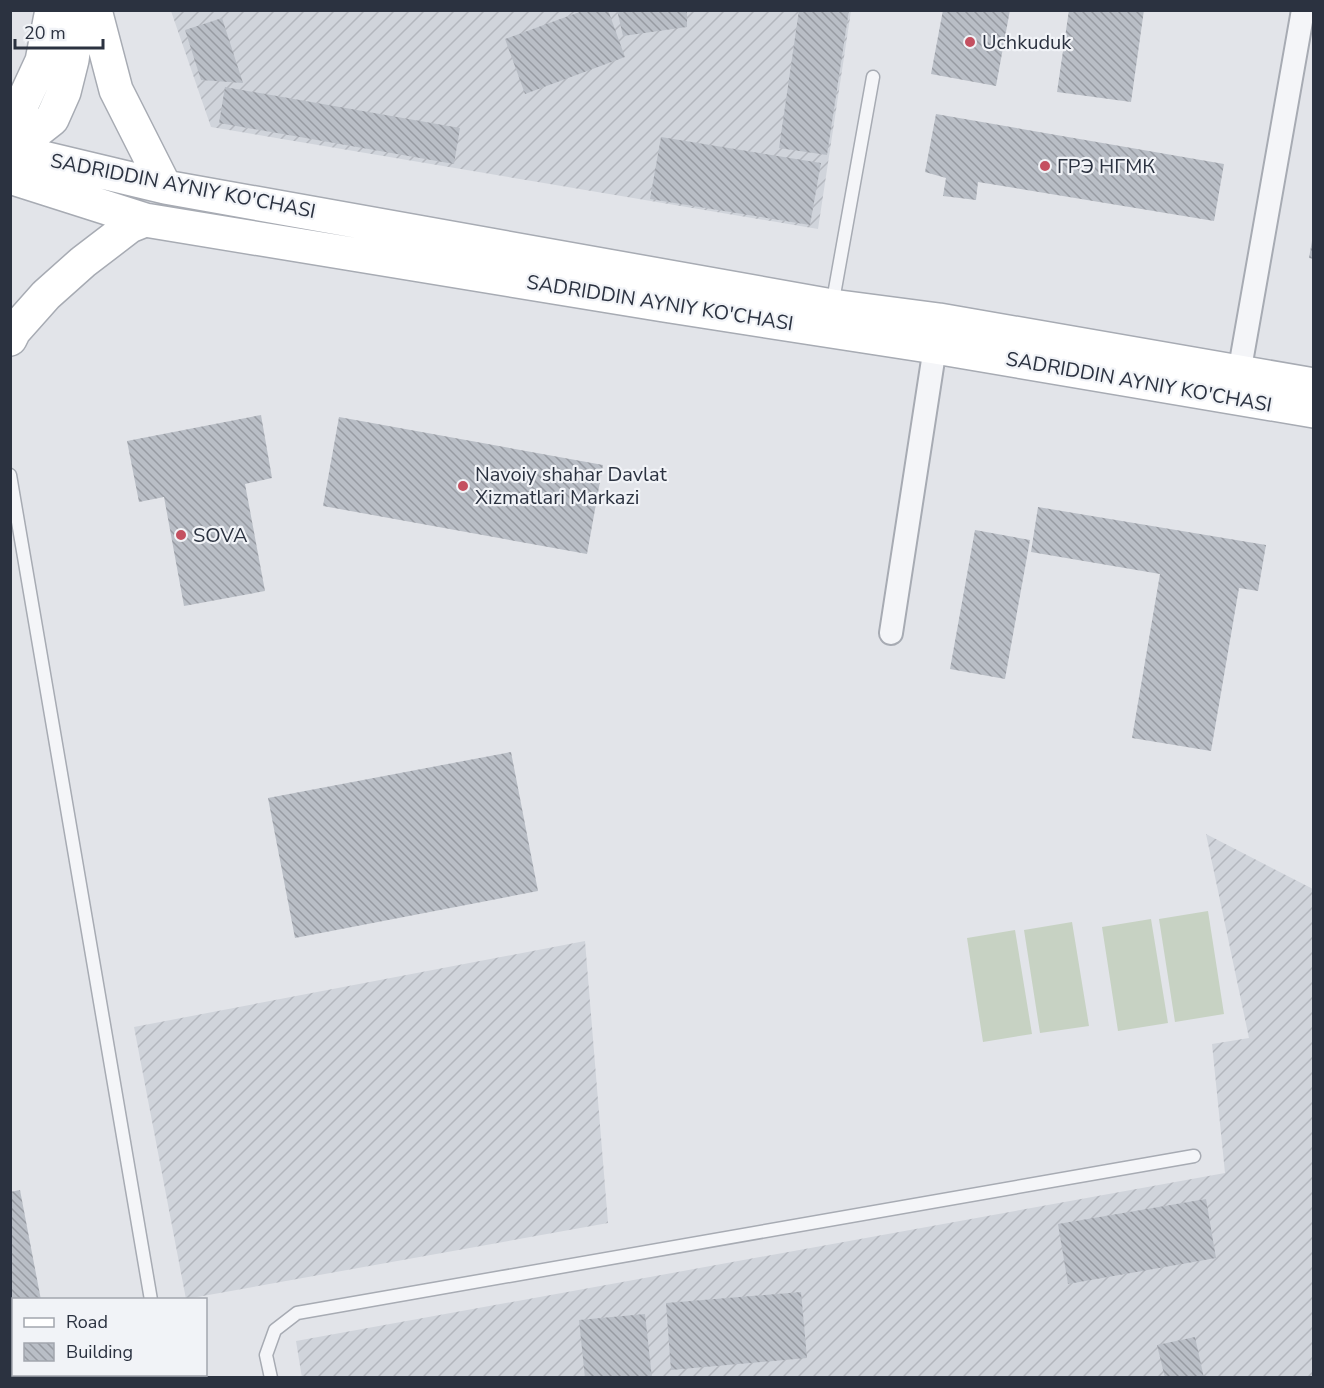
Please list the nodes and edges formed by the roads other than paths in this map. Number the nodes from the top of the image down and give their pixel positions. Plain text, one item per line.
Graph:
1 (52, 10) edge
2 (79, 10) edge
3 (95, 10) edge
4 (1304, 10) edge
5 (873, 77) dead end
6 (10, 117) edge
7 (11, 158) edge
8 (165, 186) junction
9 (145, 220) junction
10 (830, 318) junction
11 (937, 334) junction
12 (10, 339) edge
13 (1314, 385) edge
14 (1237, 386) junction
15 (1314, 411) edge
16 (10, 475) edge
17 (891, 633) dead end
18 (1194, 1156) dead end
19 (151, 1298) edge
20 (271, 1377) edge

1 - 6 main road
2 - 7 main road
3 - 8 main road
4 - 14 street
5 - 10 lane
7 - 8 main road, SADRIDDIN AYNIY KO'CHASI
7 - 9 main road, SADRIDDIN AYNIY KO'CHASI
8 - 10 main road, SADRIDDIN AYNIY KO'CHASI
9 - 10 main road, SADRIDDIN AYNIY KO'CHASI
9 - 12 main road
10 - 11 main road, SADRIDDIN AYNIY KO'CHASI
11 - 14 main road, SADRIDDIN AYNIY KO'CHASI
11 - 17 street
13 - 14 main road, SADRIDDIN AYNIY KO'CHASI
14 - 15 main road, SADRIDDIN AYNIY KO'CHASI
16 - 19 lane
18 - 20 lane

